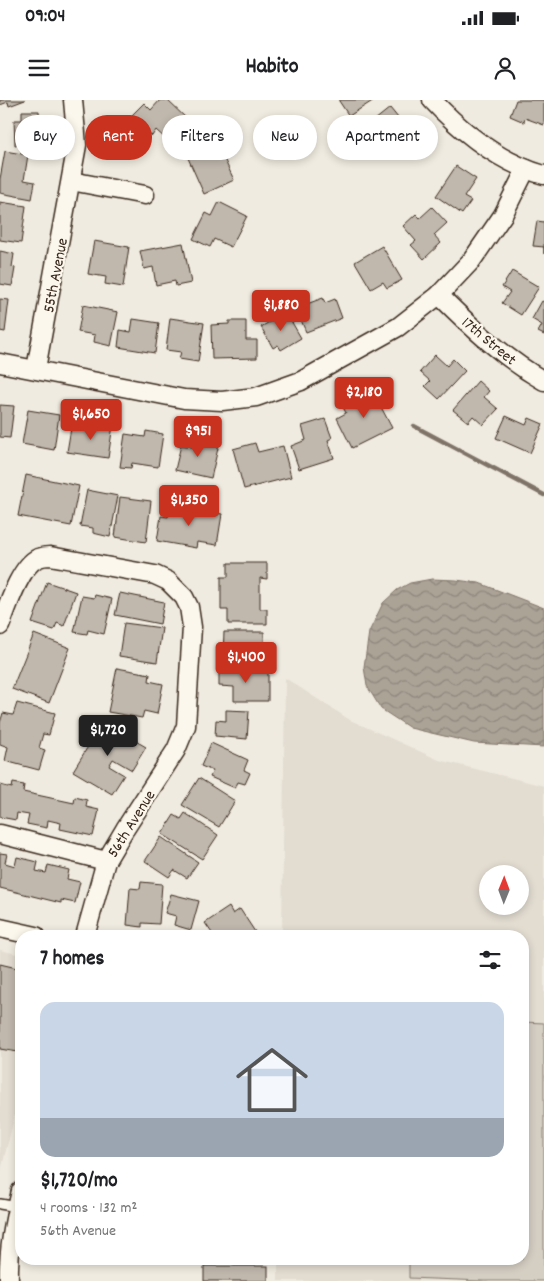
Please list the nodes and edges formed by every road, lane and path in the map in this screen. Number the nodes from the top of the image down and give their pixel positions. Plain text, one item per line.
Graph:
1 (73, 100) edge
2 (432, 100) edge
3 (526, 168) junction
4 (544, 175) edge
5 (71, 181) junction
6 (145, 195) dead end
7 (439, 295) junction
8 (0, 362) edge
9 (36, 369) junction
10 (544, 382) edge
11 (0, 626) edge
12 (0, 834) edge
13 (106, 862) junction
14 (0, 928) edge
15 (87, 930) edge
16 (15, 931) edge
17 (15, 1197) edge
18 (0, 1204) edge
19 (15, 1218) edge
20 (8, 1281) edge

1 - 5 street, 55th Avenue
2 - 3 street
3 - 4 street
3 - 7 street
5 - 6 street
5 - 9 street, 55th Avenue
7 - 9 street
7 - 10 street, 17th Street
8 - 9 street
11 - 13 street, 56th Avenue
12 - 13 street
13 - 15 street, 56th Avenue
14 - 16 street
17 - 18 lane
19 - 20 street

